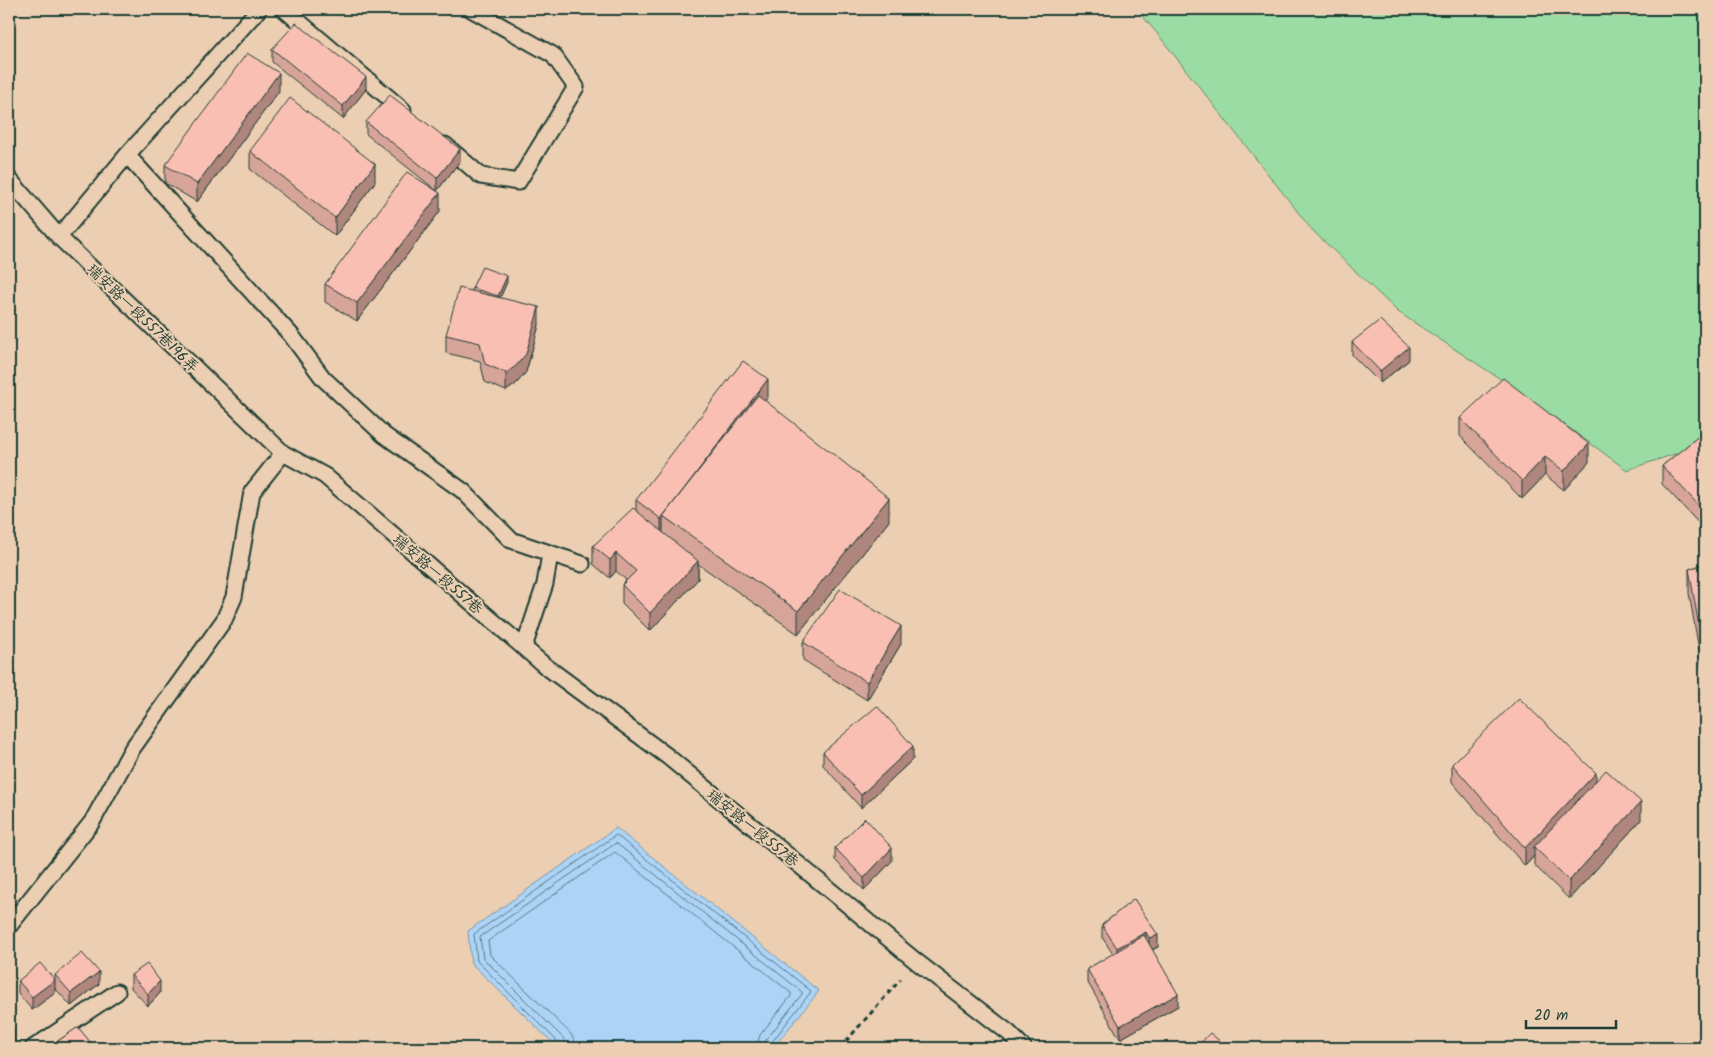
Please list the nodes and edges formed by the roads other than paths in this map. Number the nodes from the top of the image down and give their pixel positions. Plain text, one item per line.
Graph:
1 (259, 9) edge
2 (284, 9) edge
3 (471, 9) edge
4 (413, 118) edge
5 (435, 137) edge
6 (127, 155) junction
7 (9, 179) edge
8 (59, 237) junction
9 (283, 453) junction
10 (550, 554) junction
11 (582, 564) dead end
12 (524, 647) junction
13 (9, 926) edge
14 (117, 992) dead end
15 (33, 1048) edge
16 (1024, 1048) edge

1 - 6 lane
2 - 4 lane
3 - 5 lane
6 - 8 lane
6 - 10 lane
7 - 8 lane, 瑞安路一段557巷196弄
8 - 9 lane, 瑞安路一段557巷196弄
9 - 12 lane, 瑞安路一段557巷
9 - 13 lane
10 - 11 lane
10 - 12 lane
12 - 16 lane, 瑞安路一段557巷
14 - 15 lane

